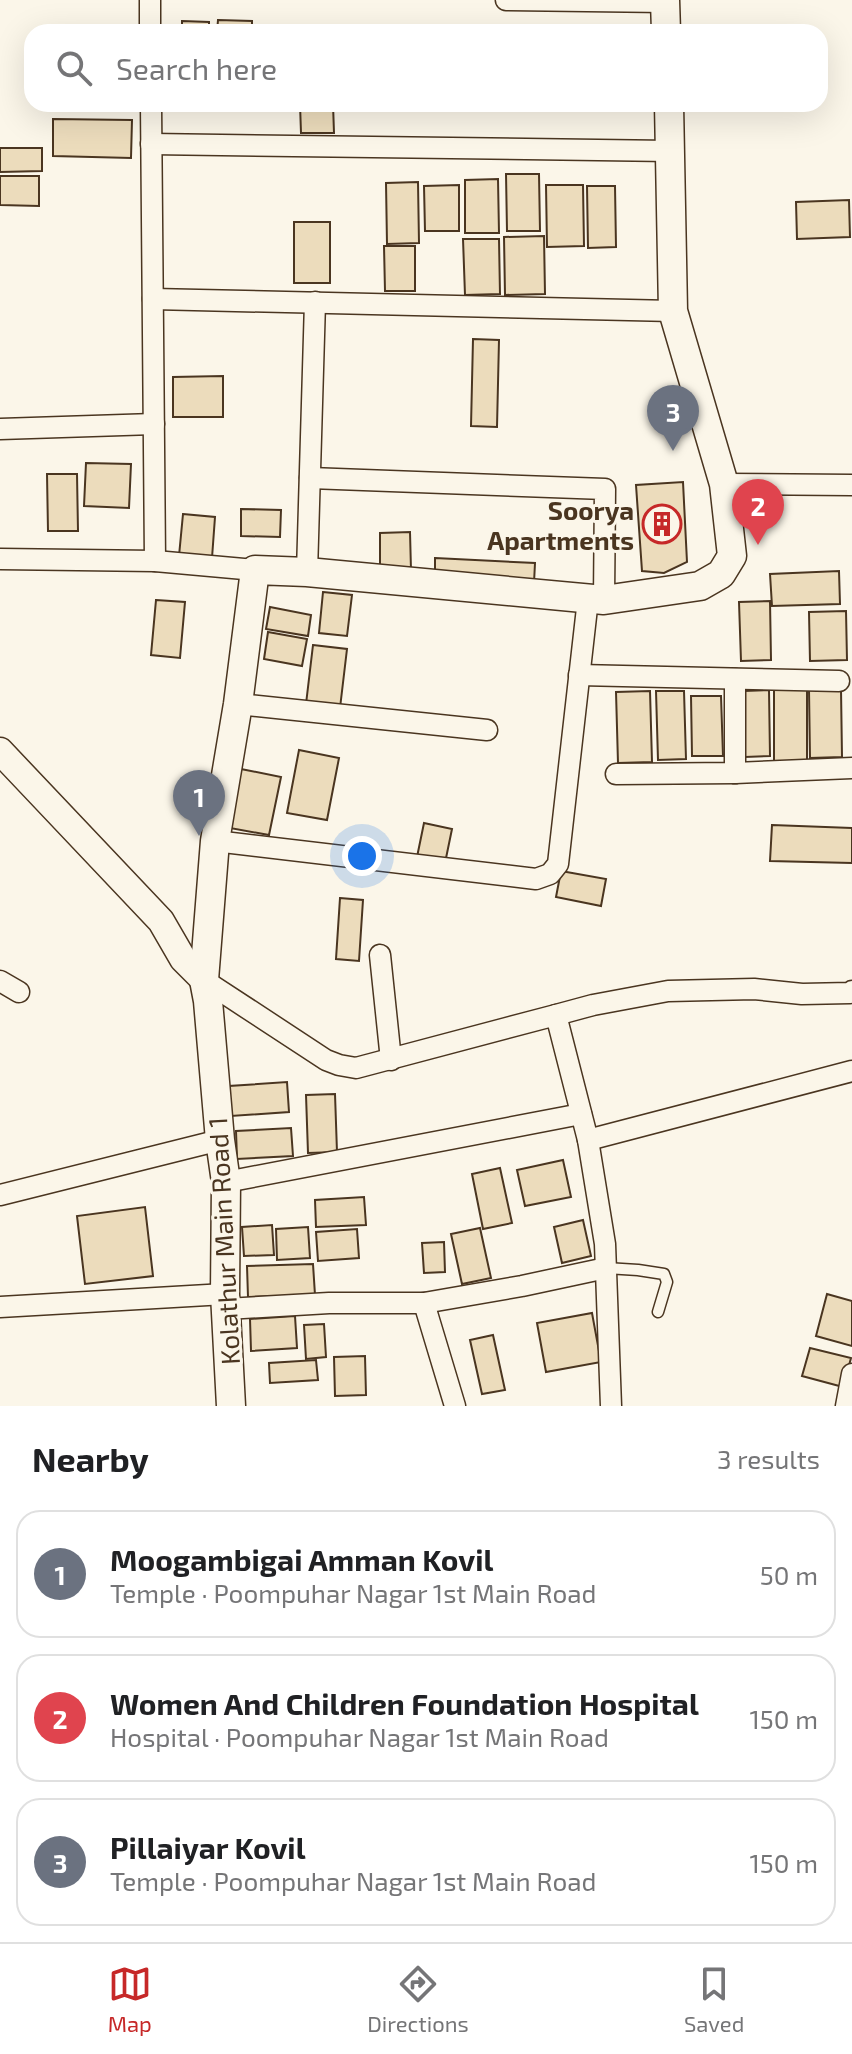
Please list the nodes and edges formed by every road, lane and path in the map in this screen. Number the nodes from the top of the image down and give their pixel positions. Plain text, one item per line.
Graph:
1 (150, 0) edge
2 (506, 0) edge
3 (665, 1) edge
4 (150, 24) edge
5 (666, 24) edge
6 (151, 112) edge
7 (669, 112) edge
8 (151, 144) junction
9 (670, 151) junction
10 (153, 299) junction
11 (315, 302) junction
12 (673, 311) junction
13 (154, 424) junction
14 (0, 429) edge
15 (310, 478) junction
16 (724, 484) junction
17 (852, 485) edge
18 (0, 559) edge
19 (155, 561) junction
20 (255, 570) junction
21 (307, 572) junction
22 (596, 599) junction
23 (579, 675) junction
24 (735, 679) junction
25 (839, 681) dead end
26 (238, 704) junction
27 (487, 730) dead end
28 (0, 751) edge
29 (852, 768) edge
30 (735, 773) junction
31 (616, 774) dead end
32 (215, 841) junction
33 (380, 955) dead end
34 (204, 980) junction
35 (0, 981) edge
36 (852, 991) edge
37 (19, 992) dead end
38 (556, 1015) junction
39 (391, 1060) junction
40 (852, 1071) edge
41 (581, 1114) junction
42 (220, 1140) junction
43 (588, 1140) junction
44 (226, 1182) junction
45 (0, 1195) edge
46 (606, 1268) junction
47 (226, 1301) junction
48 (424, 1303) junction
49 (0, 1307) edge
50 (658, 1312) dead end
51 (852, 1374) edge
52 (231, 1406) edge
53 (455, 1406) edge
54 (611, 1406) edge
55 (846, 1406) edge

1 - 4 street
2 - 3 street
3 - 5 main road
6 - 8 street
7 - 9 main road
8 - 9 street
8 - 10 street
9 - 12 main road
10 - 11 street
10 - 13 street
11 - 12 street
11 - 15 street
12 - 16 main road
13 - 14 street
13 - 19 street
15 - 21 street
15 - 22 street
16 - 17 street
16 - 22 main road
18 - 19 street
19 - 20 street
20 - 21 main road
20 - 26 main road, Kolathur Main Road 1
21 - 22 main road
22 - 23 street
23 - 24 street
23 - 32 street
24 - 25 street
24 - 30 street
26 - 27 street
26 - 32 main road, Kolathur Main Road 1
28 - 34 street
29 - 30 street
30 - 31 street
32 - 34 main road, Kolathur Main Road 1
33 - 39 street
34 - 39 street
34 - 42 main road, Kolathur Main Road 1
35 - 37 street
36 - 38 street
38 - 39 street
38 - 41 street
40 - 43 street
41 - 43 street
41 - 44 street
42 - 44 main road, Kolathur Main Road 1
42 - 45 street
43 - 46 street
44 - 47 main road, Kolathur Main Road 1
46 - 48 street
46 - 50 lane
46 - 54 street
47 - 48 street
47 - 49 street
47 - 52 main road, Kolathur Main Road 1
48 - 53 street
51 - 55 street

